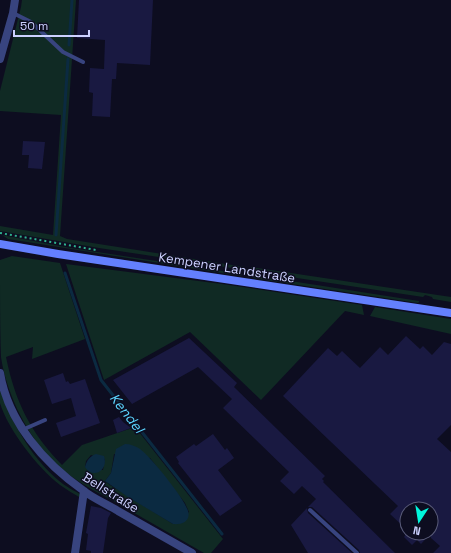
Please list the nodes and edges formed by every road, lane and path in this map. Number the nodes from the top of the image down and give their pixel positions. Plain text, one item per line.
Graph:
1 (15, 0) edge
2 (13, 13) junction
3 (0, 59) edge
4 (83, 62) dead end
5 (0, 244) edge
6 (451, 313) edge
7 (0, 373) edge
8 (45, 420) dead end
9 (22, 430) junction
10 (84, 491) junction
11 (310, 510) dead end
12 (75, 553) edge
13 (192, 553) edge
14 (357, 553) edge

1 - 2 street
2 - 3 street
2 - 4 lane
5 - 6 street, Kempener Landstraße
7 - 9 street, Bellstraße
8 - 9 lane
9 - 10 street, Bellstraße
10 - 12 street
10 - 13 street, Bellstraße
11 - 14 lane

